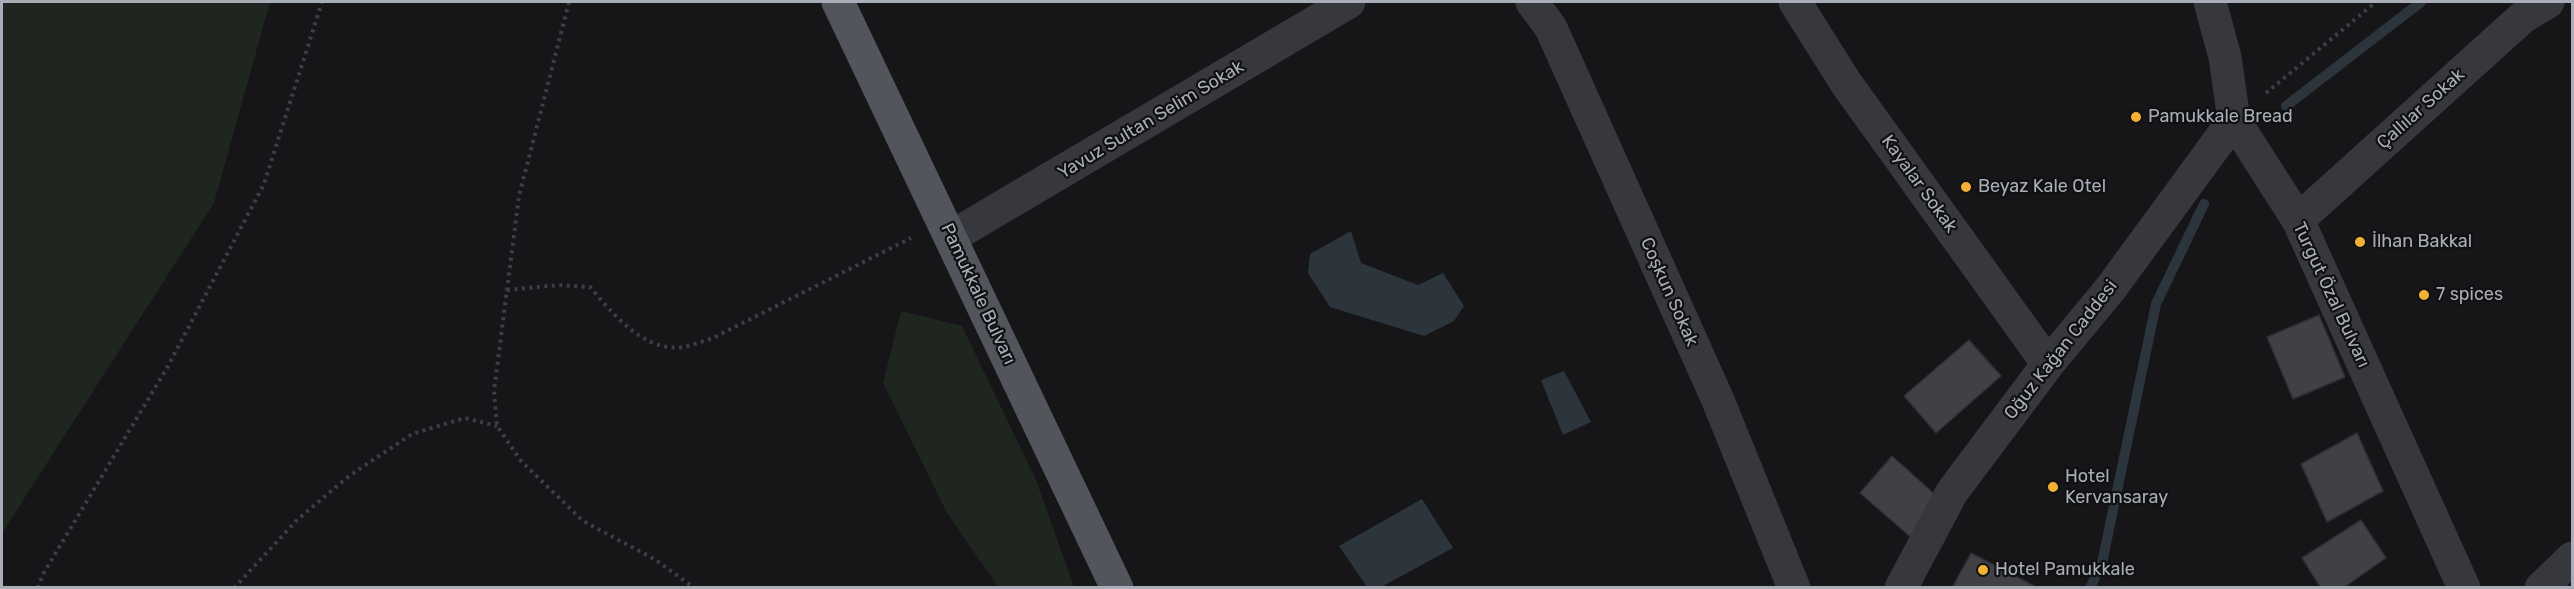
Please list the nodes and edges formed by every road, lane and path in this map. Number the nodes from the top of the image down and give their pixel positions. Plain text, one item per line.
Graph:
1 (322, 2) edge
2 (569, 2) edge
3 (838, 2) edge
4 (1349, 2) edge
5 (1532, 2) edge
6 (1796, 2) edge
7 (2210, 2) edge
8 (2376, 2) edge
9 (2547, 2) edge
10 (2234, 120) junction
11 (2298, 220) junction
12 (947, 229) junction
13 (507, 290) junction
14 (2048, 364) junction
15 (497, 426) junction
16 (2572, 558) edge
17 (38, 588) edge
18 (234, 588) edge
19 (694, 588) edge
20 (1118, 588) edge
21 (1794, 588) edge
22 (1901, 588) edge
23 (2464, 588) edge
24 (2541, 588) edge

1 - 17 path
2 - 13 path
3 - 12 main road, Pamukkale Bulvarı
4 - 12 street, Yavuz Sultan Selim Sokak
5 - 21 street, Coşkun Sokak
6 - 14 street, Kayalar Sokak
7 - 10 street, Turgut Özal Bulvarı
8 - 10 path
9 - 11 street, Çallılar Sokak
10 - 11 street, Turgut Özal Bulvarı
10 - 14 street, Oğuz Kağan Caddesi
11 - 23 street, Turgut Özal Bulvarı
12 - 13 path
12 - 20 main road, Pamukkale Bulvarı
13 - 15 path
14 - 22 street, Oğuz Kağan Caddesi
15 - 18 path
15 - 19 path
16 - 24 street

